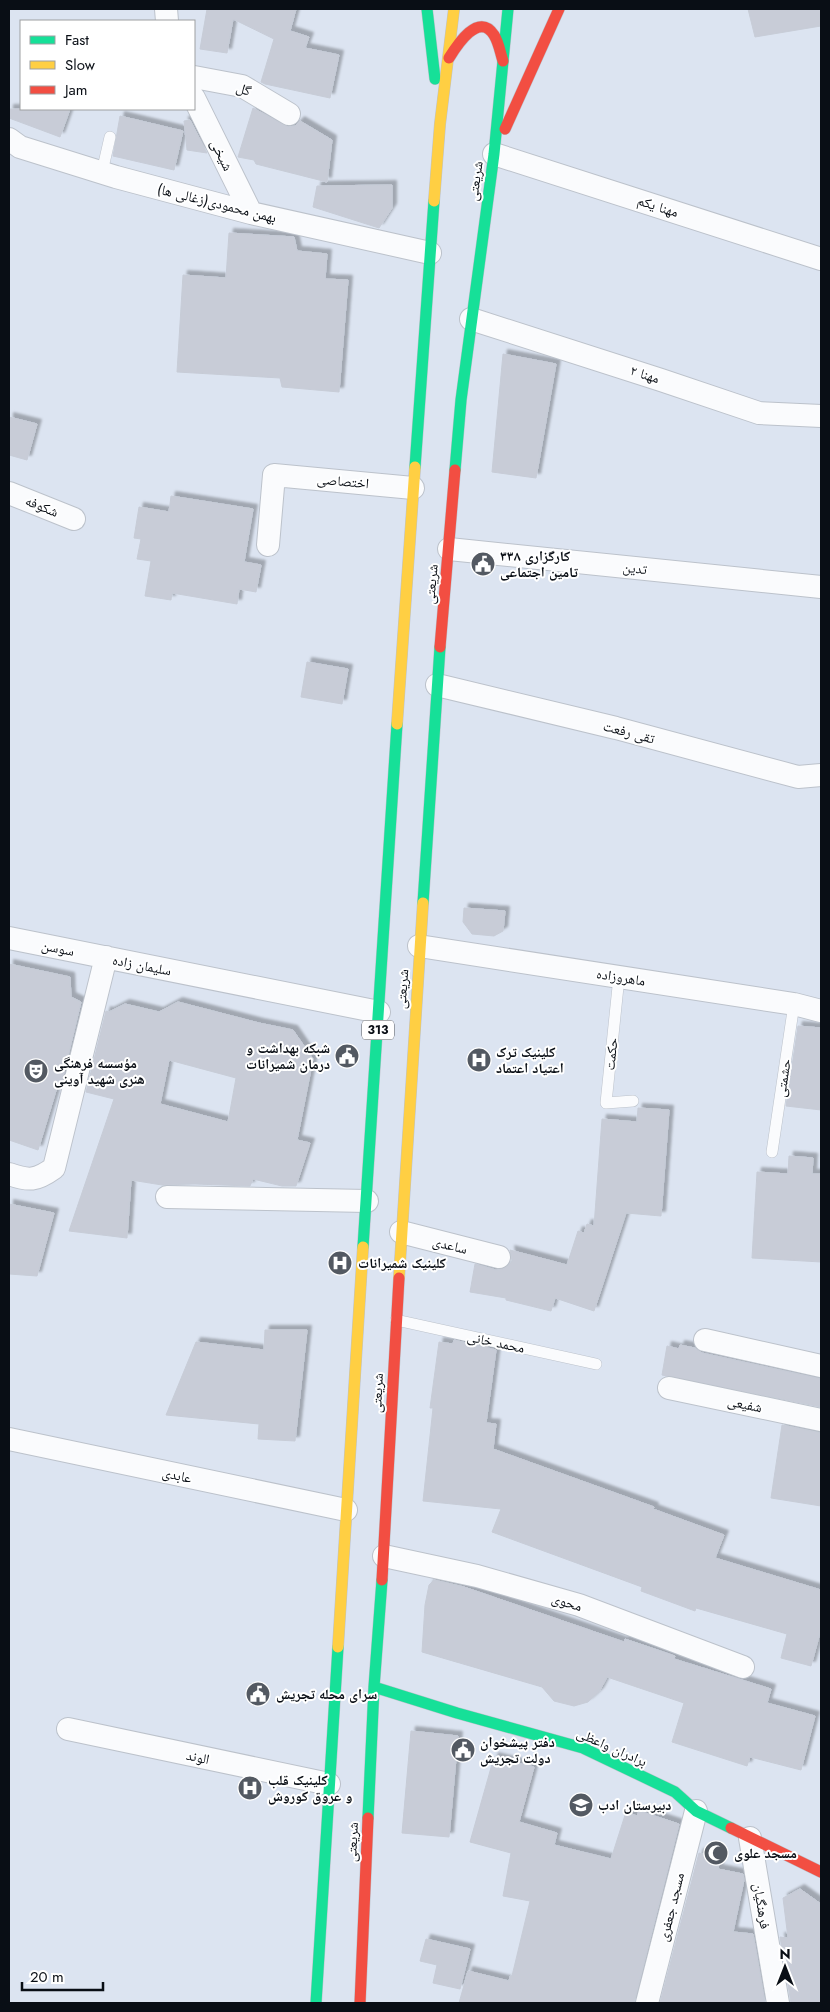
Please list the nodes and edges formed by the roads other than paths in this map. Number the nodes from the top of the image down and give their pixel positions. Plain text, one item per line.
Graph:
1 (427, 9) edge
2 (454, 9) edge
3 (508, 9) edge
4 (559, 9) edge
5 (449, 58) junction
6 (504, 65) junction
7 (195, 77) edge
8 (195, 100) edge
9 (289, 114) dead end
10 (440, 124) junction
11 (110, 137) dead end
12 (9, 139) edge
13 (494, 154) junction
14 (102, 172) junction
15 (251, 213) junction
16 (430, 253) junction
17 (821, 259) edge
18 (471, 319) junction
19 (821, 416) edge
20 (413, 488) junction
21 (9, 493) edge
22 (74, 519) dead end
23 (268, 545) dead end
24 (449, 549) junction
25 (821, 587) edge
26 (437, 685) junction
27 (821, 775) edge
28 (9, 938) edge
29 (420, 946) junction
30 (106, 957) junction
31 (619, 977) junction
32 (794, 1004) junction
33 (821, 1011) edge
34 (379, 1012) junction
35 (633, 1101) dead end
36 (772, 1152) dead end
37 (9, 1174) edge
38 (167, 1197) dead end
39 (367, 1201) junction
40 (401, 1232) junction
41 (498, 1257) dead end
42 (396, 1320) junction
43 (705, 1340) dead end
44 (596, 1364) dead end
45 (821, 1366) edge
46 (670, 1388) dead end
47 (821, 1420) edge
48 (9, 1440) edge
49 (346, 1510) junction
50 (384, 1556) junction
51 (744, 1667) dead end
52 (374, 1687) junction
53 (68, 1729) dead end
54 (329, 1784) junction
55 (696, 1811) junction
56 (750, 1838) junction
57 (821, 1872) edge
58 (316, 2003) edge
59 (360, 2003) edge
60 (647, 2003) edge
61 (778, 2003) edge

1 - 10 main road
2 - 5 main road, شریعتی / 313
3 - 6 main road, شریعتی / 313
4 - 13 main road
5 - 6 main road
5 - 10 main road, شریعتی / 313
6 - 13 main road, شریعتی / 313
7 - 9 street, گل
8 - 15 street, شیخی
10 - 16 main road, شریعتی / 313
11 - 14 lane
12 - 14 street, بهمن محمودی(زغالی ها)
13 - 17 street, مهنا یکم
13 - 18 main road, شریعتی / 313
14 - 15 street, بهمن محمودی(زغالی ها)
15 - 16 street, بهمن محمودی(زغالی ها)
16 - 20 main road, شریعتی / 313
18 - 19 street, مهنا ۲
18 - 24 main road, شریعتی / 313
20 - 23 street, اختصاصی
20 - 34 main road, شریعتی / 313
21 - 22 street, شکوفه
24 - 25 street, تدین
24 - 26 main road, شریعتی / 313
26 - 27 street, تقی رفعت
26 - 29 main road, شریعتی / 313
28 - 30 street, سوسن
29 - 31 street, ماهروزاده
29 - 40 main road, شریعتی / 313
30 - 34 street, سلیمان زاده
30 - 37 street, سلیمان زاده
31 - 32 street, ماهروزاده
31 - 35 lane, حکمت
32 - 33 street, ماهروزاده
32 - 36 lane, حشمتی
34 - 39 main road, شریعتی / 313
38 - 39 street
39 - 49 main road, شریعتی / 313
40 - 41 street, ساعدی
40 - 42 main road, شریعتی / 313
42 - 44 lane, محمد خانی
42 - 50 main road, شریعتی / 313
43 - 45 street
46 - 47 street, شفیعی
48 - 49 street, عابدی
49 - 54 main road, شریعتی / 313
50 - 51 street, محوی
50 - 52 main road, شریعتی / 313
52 - 55 main road, برادران واعظی
52 - 59 main road, شریعتی / 313
53 - 54 street, الوند
54 - 58 main road, شریعتی / 313
55 - 56 main road, برادران واعظی
55 - 60 street, مسجد جعفری
56 - 57 main road, برادران واعظی
56 - 61 street, فرهنگیان

